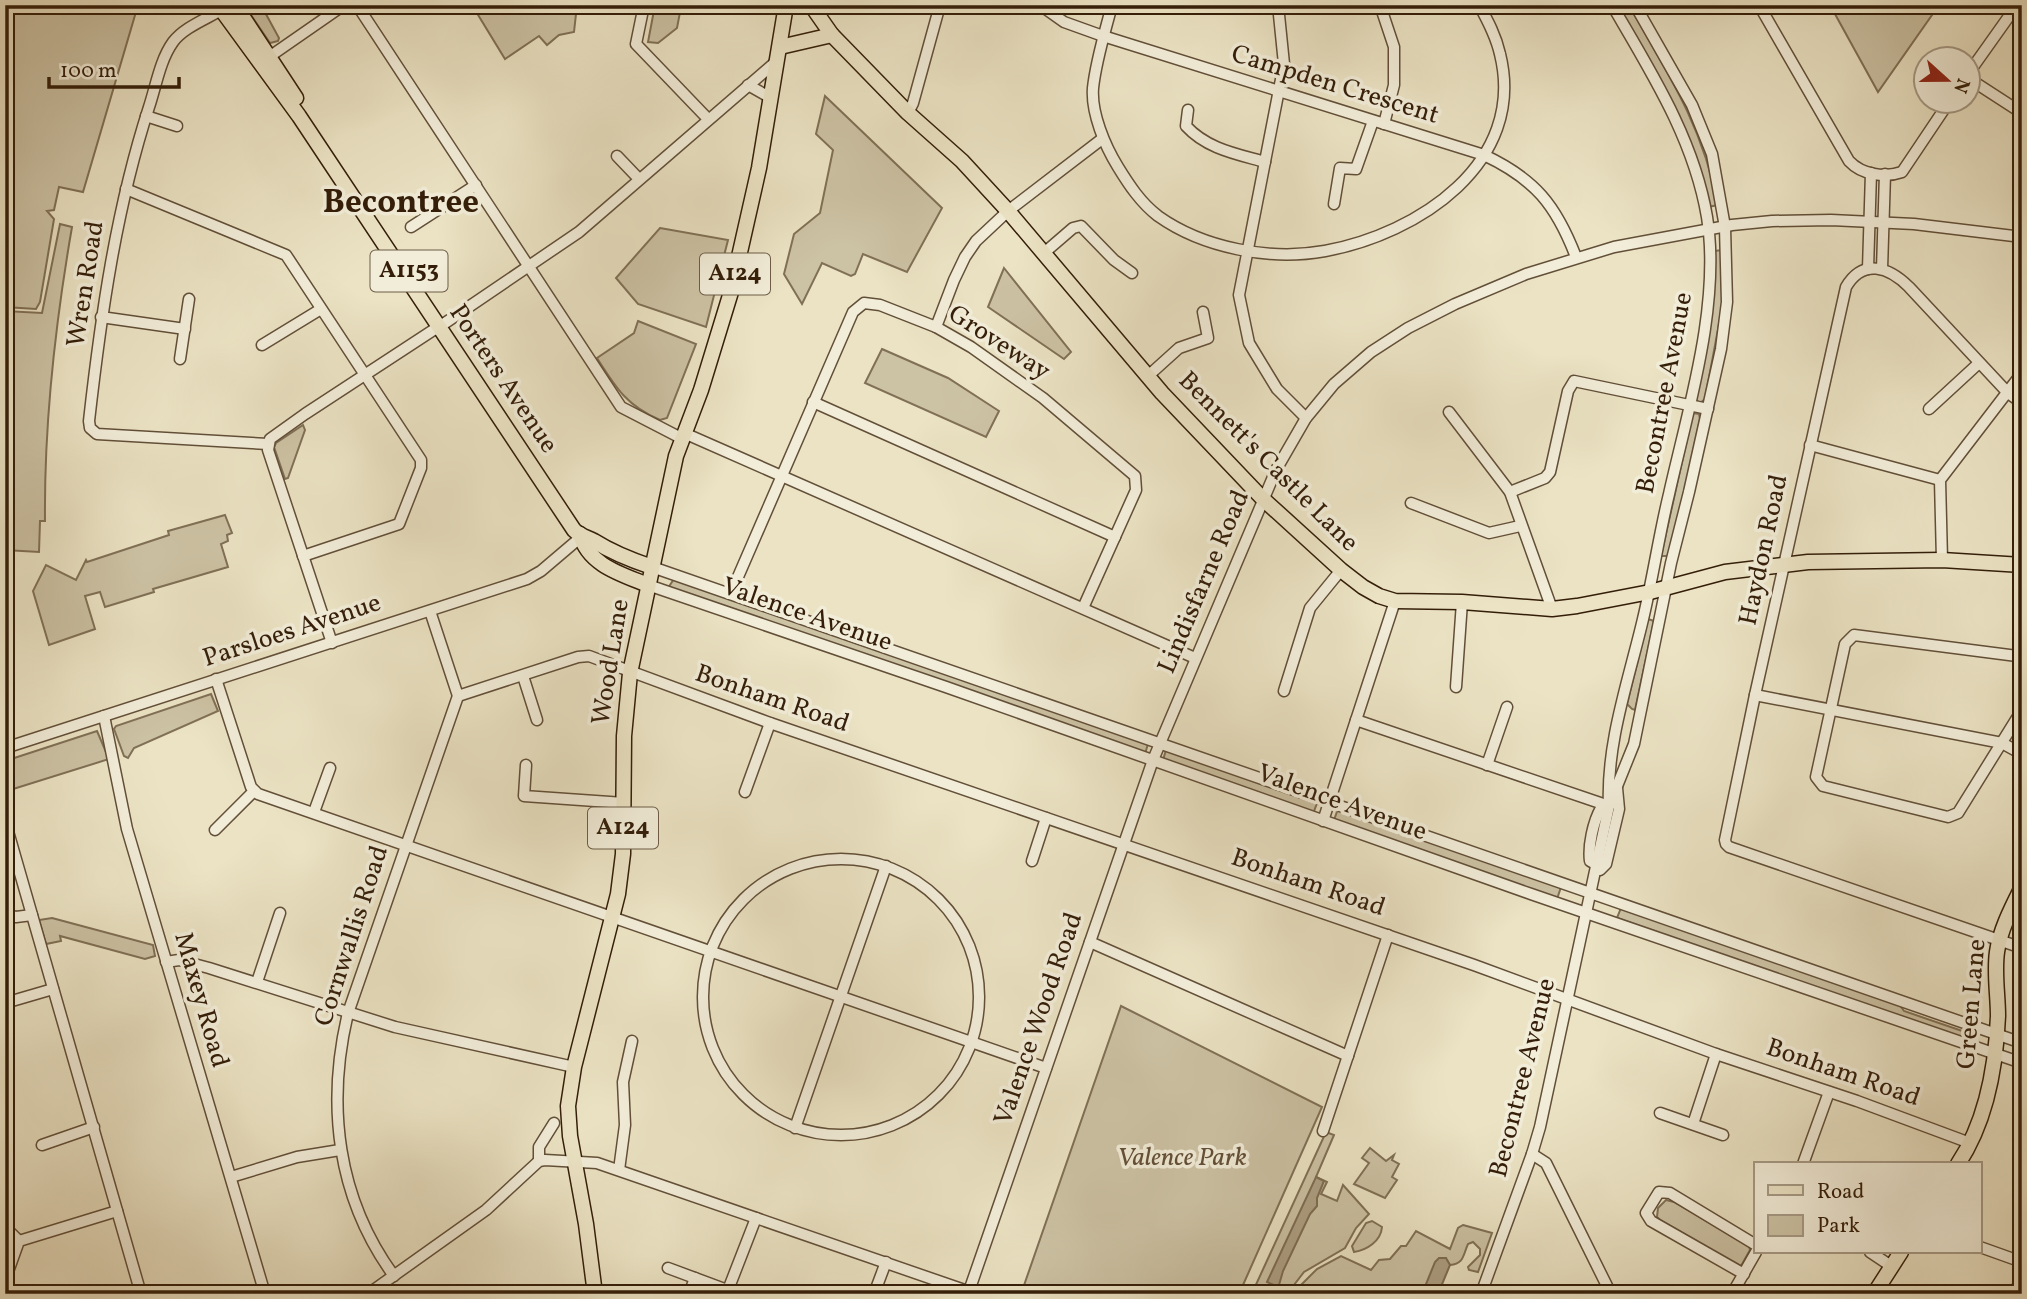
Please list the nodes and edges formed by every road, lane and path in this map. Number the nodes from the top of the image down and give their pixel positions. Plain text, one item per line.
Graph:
1 (344, 5) edge
2 (357, 5) edge
3 (644, 5) edge
4 (786, 5) edge
5 (811, 5) edge
6 (940, 5) edge
7 (1040, 5) edge
8 (1112, 5) edge
9 (1278, 5) edge
10 (1380, 5) edge
11 (1479, 5) edge
12 (1612, 5) edge
13 (1635, 5) edge
14 (1759, 5) edge
15 (2017, 5) edge
16 (225, 6) edge
17 (832, 35) junction
18 (1103, 36) junction
19 (779, 54) junction
20 (1982, 56) edge
21 (269, 57) junction
22 (748, 85) junction
23 (1982, 86) edge
24 (1279, 92) junction
25 (771, 98) junction
26 (1188, 110) dead end
27 (908, 113) junction
28 (2022, 113) edge
29 (146, 116) junction
30 (1940, 116) edge
31 (708, 119) junction
32 (1378, 123) junction
33 (177, 126) dead end
34 (1102, 139) junction
35 (1484, 155) junction
36 (617, 156) dead end
37 (1265, 162) junction
38 (1871, 173) junction
39 (1885, 174) junction
40 (639, 179) junction
41 (476, 185) junction
42 (126, 189) junction
43 (1334, 204) dead end
44 (1008, 211) junction
45 (1870, 222) junction
46 (1883, 223) junction
47 (411, 227) dead end
48 (1725, 227) junction
49 (1708, 230) junction
50 (2022, 237) edge
51 (1246, 250) junction
52 (1044, 253) junction
53 (1576, 257) junction
54 (530, 266) junction
55 (1882, 269) junction
56 (1863, 270) junction
57 (1132, 273) dead end
58 (189, 299) dead end
59 (321, 309) junction
60 (1203, 312) dead end
61 (101, 317) junction
62 (441, 325) junction
63 (936, 327) junction
64 (185, 329) junction
65 (262, 345) dead end
66 (180, 359) dead end
67 (1979, 363) junction
68 (2022, 373) edge
69 (366, 376) junction
70 (1148, 376) junction
71 (2008, 393) junction
72 (813, 402) junction
73 (2022, 403) edge
74 (1689, 405) junction
75 (1707, 409) junction
76 (1929, 409) dead end
77 (1449, 412) dead end
78 (1306, 418) junction
79 (682, 436) junction
80 (268, 444) junction
81 (1810, 446) junction
82 (780, 475) junction
83 (1940, 480) junction
84 (1510, 492) junction
85 (1263, 499) junction
86 (1411, 503) dead end
87 (1520, 526) junction
88 (581, 537) junction
89 (1115, 537) junction
90 (303, 556) junction
91 (1942, 560) junction
92 (1784, 565) junction
93 (2022, 565) edge
94 (652, 567) junction
95 (1341, 570) junction
96 (648, 585) junction
97 (1666, 587) junction
98 (1650, 592) junction
99 (731, 593) junction
100 (1395, 601) junction
101 (1462, 602) junction
102 (1083, 608) junction
103 (1552, 609) junction
104 (430, 611) junction
105 (332, 643) junction
106 (1195, 658) junction
107 (2022, 659) edge
108 (630, 673) junction
109 (523, 676) junction
110 (216, 679) junction
111 (1456, 687) dead end
112 (1284, 691) dead end
113 (1755, 695) junction
114 (458, 696) junction
115 (1507, 707) dead end
116 (2022, 710) edge
117 (1831, 711) junction
118 (1620, 713) junction
119 (104, 716) junction
120 (1640, 716) junction
121 (537, 720) dead end
122 (1356, 720) junction
123 (769, 723) junction
124 (2002, 743) junction
125 (1160, 744) junction
126 (5, 748) edge
127 (2022, 754) edge
128 (1153, 760) junction
129 (526, 765) dead end
130 (1487, 765) junction
131 (330, 768) dead end
132 (1617, 788) junction
133 (254, 791) junction
134 (745, 792) dead end
135 (1330, 802) junction
136 (624, 803) junction
137 (1609, 806) junction
138 (314, 812) junction
139 (1046, 818) junction
140 (5, 821) edge
141 (1323, 821) junction
142 (215, 830) dead end
143 (1123, 844) junction
144 (406, 845) junction
145 (1032, 861) dead end
146 (886, 866) junction
147 (1596, 867) junction
148 (2022, 887) edge
149 (1591, 893) junction
150 (280, 913) dead end
151 (1587, 913) junction
152 (5, 915) edge
153 (32, 915) junction
154 (612, 918) junction
155 (1388, 935) junction
156 (2000, 941) junction
157 (1090, 942) junction
158 (2022, 948) edge
159 (710, 952) junction
160 (166, 962) junction
161 (257, 982) junction
162 (53, 989) junction
163 (840, 998) junction
164 (1567, 999) junction
165 (5, 1003) edge
166 (348, 1013) junction
167 (1996, 1034) junction
168 (632, 1041) dead end
169 (971, 1043) junction
170 (2022, 1043) edge
171 (1716, 1054) junction
172 (1994, 1054) junction
173 (1348, 1056) junction
174 (2022, 1063) edge
175 (574, 1067) junction
176 (1046, 1068) junction
177 (1829, 1092) junction
178 (1660, 1113) dead end
179 (554, 1123) dead end
180 (1693, 1124) junction
181 (94, 1127) junction
182 (795, 1128) junction
183 (1324, 1130) dead end
184 (1723, 1135) dead end
185 (1969, 1143) junction
186 (42, 1145) dead end
187 (340, 1150) junction
188 (1532, 1154) junction
189 (539, 1161) junction
190 (575, 1161) junction
191 (1804, 1162) edge
192 (1959, 1162) edge
193 (619, 1170) junction
194 (231, 1177) junction
195 (117, 1211) junction
196 (756, 1218) junction
197 (5, 1227) edge
198 (19, 1241) junction
199 (1754, 1244) edge
200 (1982, 1248) edge
201 (1755, 1254) edge
202 (1873, 1254) edge
203 (1900, 1254) edge
204 (886, 1262) junction
205 (2022, 1262) edge
206 (1891, 1266) junction
207 (668, 1268) dead end
208 (1744, 1274) junction
209 (2022, 1274) edge
210 (394, 1276) junction
211 (695, 1278) junction
212 (5, 1280) edge
213 (733, 1292) edge
214 (971, 1293) edge
215 (141, 1294) edge
216 (265, 1294) edge
217 (368, 1294) edge
218 (594, 1294) edge
219 (689, 1294) edge
220 (874, 1294) edge
221 (1481, 1294) edge
222 (1611, 1294) edge
223 (1732, 1294) edge
224 (1874, 1294) edge
225 (2015, 1294) edge

1 - 21 street
2 - 41 street
3 - 31 street
4 - 19 main road, A124
5 - 17 main road, Bennett's Castle Lane
6 - 27 street
7 - 18 street, Campden Crescent
8 - 18 street
9 - 24 street
10 - 32 street
11 - 35 street
12 - 49 street, Becontree Avenue
13 - 48 street, Becontree Avenue
14 - 38 street
15 - 20 street
16 - 21 main road, Porters Avenue / A1153
16 - 29 street, Wren Road
16 - 62 main road, Porters Avenue / A1153
17 - 19 main road
17 - 27 main road, Bennett's Castle Lane
18 - 24 street, Campden Crescent
18 - 34 street
19 - 22 street
19 - 25 main road, Wood Lane / A124
21 - 62 main road, Porters Avenue / A1153
22 - 25 street
22 - 31 street
23 - 28 street
24 - 32 street, Campden Crescent
24 - 37 street
25 - 79 main road, Wood Lane / A124
26 - 37 street
27 - 44 main road, Bennett's Castle Lane
29 - 33 street
29 - 42 street, Wren Road
30 - 39 street
31 - 40 street
32 - 35 street, Campden Crescent
32 - 43 street
34 - 44 street
34 - 51 street
35 - 51 street
35 - 53 street, Campden Crescent
36 - 40 street
37 - 51 street
38 - 39 street
38 - 45 street
39 - 46 street
40 - 54 street
41 - 47 street
41 - 54 street
42 - 59 street
42 - 61 street, Wren Road
44 - 52 main road, Bennett's Castle Lane
44 - 63 street
45 - 46 street, Lindisfarne Road
45 - 48 street, Lindisfarne Road
45 - 56 street
46 - 50 street, Lindisfarne Road
46 - 55 street
48 - 49 street, Lindisfarne Road
48 - 75 street, Becontree Avenue
49 - 53 street, Lindisfarne Road
49 - 74 street, Becontree Avenue
51 - 78 street
52 - 57 street
52 - 70 main road, Bennett's Castle Lane
53 - 78 street, Lindisfarne Road
54 - 62 street
54 - 79 street
55 - 56 street
55 - 67 street
56 - 81 street, Haydon Road
58 - 64 street
59 - 65 street
59 - 69 street
60 - 70 street
61 - 64 street
61 - 80 street, Wren Road
62 - 69 street
62 - 88 main road, Porters Avenue / A1153
63 - 72 street, Groveway
63 - 89 street, Groveway
64 - 66 street
67 - 71 street
67 - 76 street
68 - 71 street
69 - 80 street
69 - 90 street
70 - 85 main road, Bennett's Castle Lane
71 - 73 street
71 - 83 street
72 - 82 street, Groveway
72 - 89 street
74 - 75 street
74 - 84 street
74 - 98 street, Becontree Avenue
75 - 97 street, Becontree Avenue
77 - 84 street
78 - 85 street, Lindisfarne Road
79 - 82 street
79 - 94 main road, Wood Lane / A124
80 - 90 street
81 - 83 street
81 - 92 street, Haydon Road
82 - 99 street, Groveway
82 - 102 street
83 - 91 street
84 - 87 street
85 - 95 main road, Bennett's Castle Lane
85 - 106 street, Lindisfarne Road
86 - 87 street
87 - 103 street
88 - 94 main road
88 - 96 main road, Porters Avenue / A1153
88 - 104 street, Parsloes Avenue
89 - 102 street, Groveway
90 - 105 street
91 - 92 main road, Bennett's Castle Lane
91 - 93 main road, Bennett's Castle Lane
92 - 97 main road, Bennett's Castle Lane
92 - 113 street, Haydon Road
94 - 96 main road, Wood Lane / A124
94 - 99 street, Valence Avenue
95 - 100 main road, Bennett's Castle Lane
95 - 112 street
96 - 108 main road, Wood Lane / A124
96 - 128 street, Valence Avenue
97 - 98 main road, Bennett's Castle Lane
97 - 120 street, Becontree Avenue
98 - 103 main road, Bennett's Castle Lane
98 - 118 street, Becontree Avenue
99 - 125 street, Valence Avenue
100 - 101 main road, Bennett's Castle Lane
100 - 122 street
101 - 103 main road, Bennett's Castle Lane
101 - 111 street
102 - 106 street
104 - 105 street, Parsloes Avenue
104 - 114 street
105 - 110 street, Parsloes Avenue
106 - 125 street, Lindisfarne Road
107 - 117 street
108 - 109 street, Bonham Road
108 - 123 street, Bonham Road
108 - 136 main road, Wood Lane / A124
109 - 114 street, Bonham Road
109 - 121 street
110 - 119 street, Parsloes Avenue
110 - 133 street
113 - 117 street
113 - 156 street, Haydon Road
114 - 144 street, Cornwallis Road
115 - 130 street
116 - 124 street
117 - 124 street
117 - 124 street
118 - 120 street
118 - 137 street, Becontree Avenue
119 - 126 street, Parsloes Avenue
119 - 160 street, Maxey Road
120 - 132 street, Becontree Avenue
122 - 130 street
122 - 135 street
123 - 134 street
123 - 139 street, Bonham Road
124 - 127 street
125 - 128 street, Lindisfarne Road
125 - 135 street, Valence Avenue
128 - 141 street, Valence Avenue
128 - 143 street, Valence Wood Road
129 - 136 street
130 - 137 street
131 - 138 street
132 - 137 street, Becontree Avenue
132 - 147 street, Becontree Avenue
133 - 138 street
133 - 142 street
135 - 141 street
135 - 149 street, Valence Avenue
136 - 154 main road, Wood Lane / A124
137 - 147 street, Becontree Avenue
138 - 144 street
139 - 143 street, Bonham Road
139 - 145 street
140 - 153 street
141 - 151 street, Valence Avenue
143 - 155 street, Bonham Road
143 - 157 street, Valence Wood Road
144 - 154 street
144 - 166 street, Cornwallis Road
146 - 159 street
146 - 163 street
146 - 169 street
147 - 149 street, Becontree Avenue
148 - 156 main road, Green Lane
149 - 151 street, Becontree Avenue
149 - 167 street, Valence Avenue
150 - 161 street
151 - 164 street, Becontree Avenue
151 - 172 street, Valence Avenue
152 - 153 street
153 - 162 street
154 - 159 street
154 - 175 main road, Wood Lane / A124
155 - 164 street, Bonham Road
155 - 173 street
156 - 158 street
156 - 167 main road, Green Lane
157 - 173 street
157 - 176 street, Valence Wood Road
159 - 163 street
159 - 182 street
160 - 161 street
160 - 194 street, Maxey Road
161 - 166 street
162 - 165 street
162 - 181 street
163 - 169 street
163 - 182 street
164 - 171 street, Bonham Road
164 - 188 street, Becontree Avenue
166 - 175 street
166 - 187 street, Cornwallis Road
167 - 170 street, Valence Avenue
167 - 172 main road, Green Lane
168 - 193 street
169 - 176 street
169 - 182 street
171 - 177 street, Bonham Road
171 - 180 street
172 - 174 street, Valence Avenue
172 - 185 main road, Green Lane
173 - 183 street
175 - 190 main road, Wood Lane / A124
176 - 214 street, Valence Wood Road
177 - 185 street, Bonham Road
177 - 191 street
178 - 180 street
179 - 189 street
180 - 184 street
181 - 186 street
181 - 195 street
185 - 192 main road, Green Lane
187 - 194 street
187 - 210 street, Cornwallis Road
188 - 221 street, Becontree Avenue
188 - 222 street
189 - 190 street
189 - 210 street
190 - 193 street
190 - 218 main road, Wood Lane / A124
193 - 196 street
194 - 216 street, Maxey Road
195 - 198 street
195 - 215 street
196 - 204 street
196 - 213 street
197 - 198 street
198 - 212 street
199 - 208 street
200 - 205 street
201 - 208 street
202 - 206 street
203 - 206 main road
204 - 214 street
204 - 220 street
206 - 224 main road
207 - 211 street
208 - 223 street
209 - 225 street
210 - 217 street
211 - 213 street
211 - 219 street

